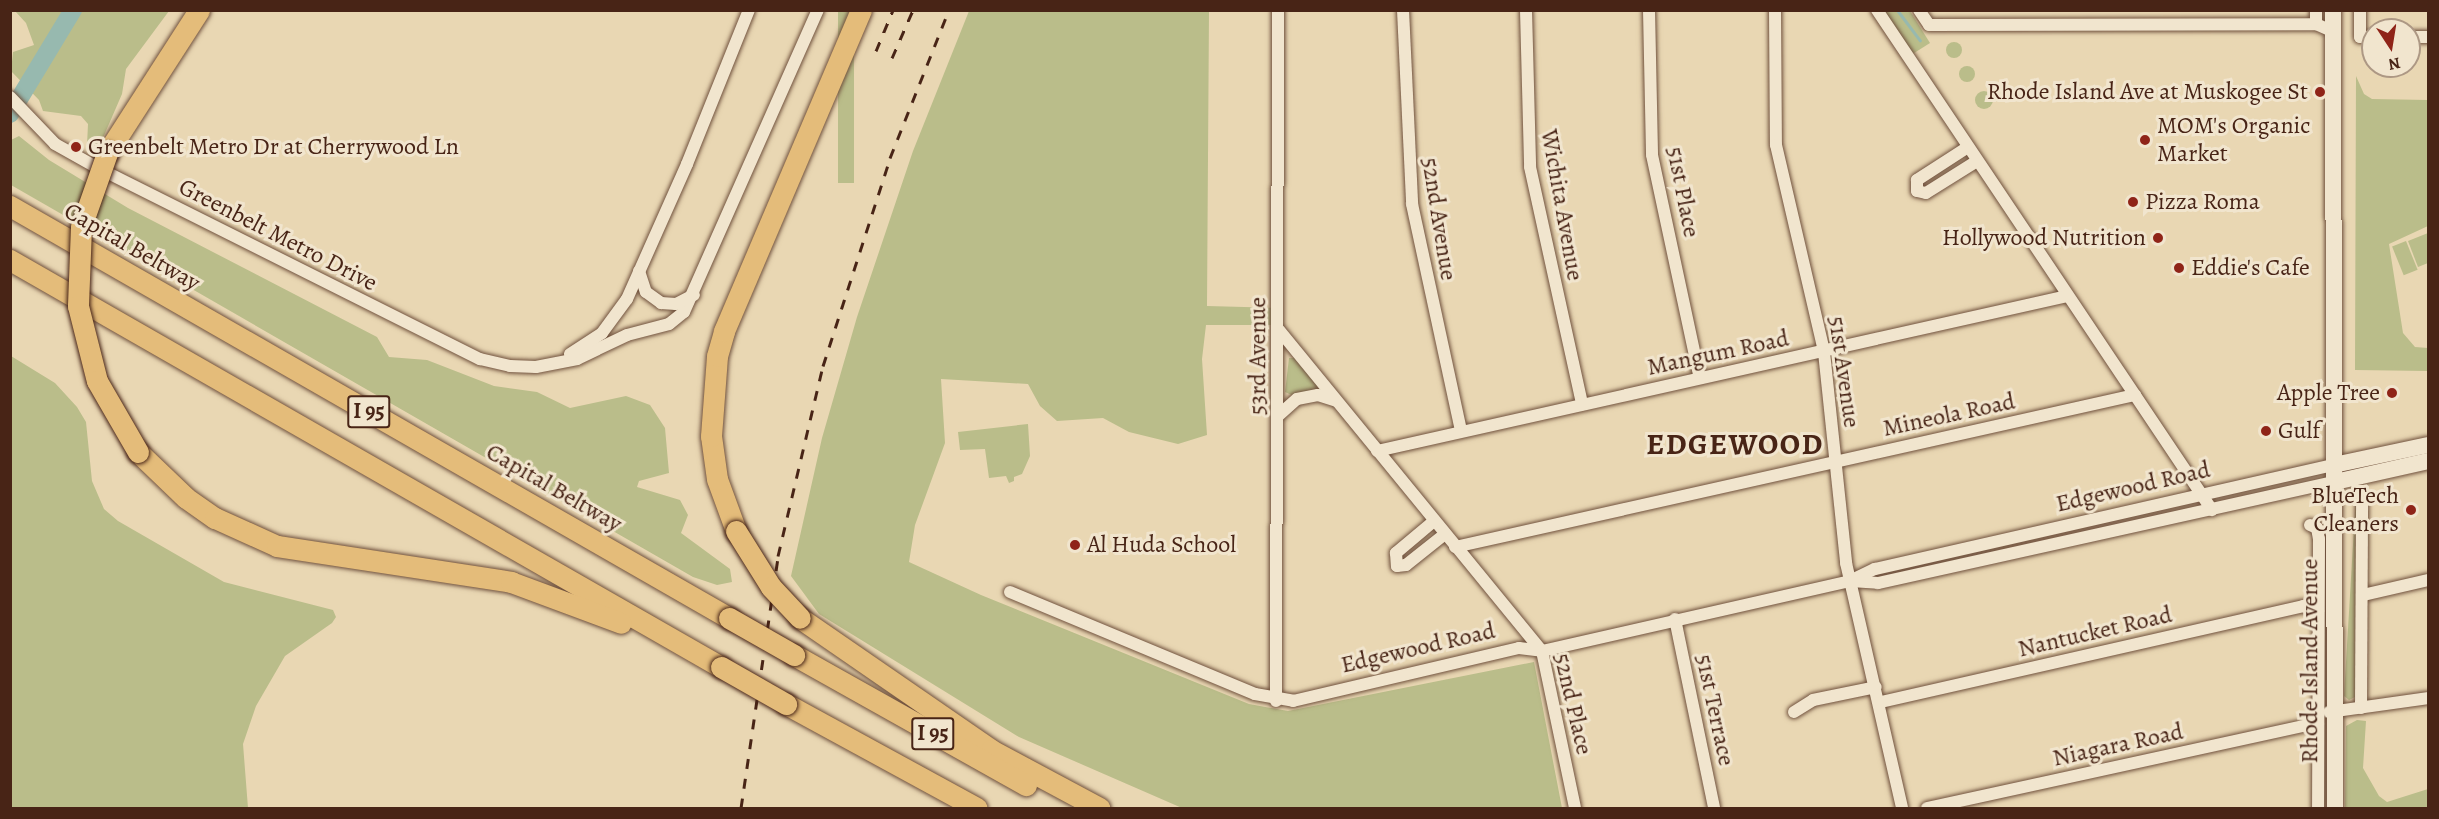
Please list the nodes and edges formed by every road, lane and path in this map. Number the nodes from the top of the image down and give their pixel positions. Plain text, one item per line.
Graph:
1 (199, 10) edge
2 (749, 10) edge
3 (818, 10) edge
4 (861, 10) edge
5 (1278, 10) edge
6 (1403, 10) edge
7 (1526, 10) edge
8 (1649, 10) edge
9 (1774, 10) edge
10 (1876, 10) edge
11 (1919, 10) edge
12 (2316, 10) edge
13 (2333, 10) edge
14 (2316, 24) junction
15 (2334, 32) junction
16 (10, 97) edge
17 (1968, 147) junction
18 (1977, 161) junction
19 (10, 206) edge
20 (10, 260) edge
21 (639, 271) junction
22 (694, 295) junction
23 (2067, 296) junction
24 (1279, 330) junction
25 (1824, 352) junction
26 (548, 365) junction
27 (1700, 378) junction
28 (2135, 395) junction
29 (1338, 402) junction
30 (1582, 404) junction
31 (1279, 415) junction
32 (1461, 431) junction
33 (2428, 445) edge
34 (1377, 451) junction
35 (2428, 461) edge
36 (1835, 462) junction
37 (2334, 474) junction
38 (2202, 496) junction
39 (2362, 503) dead end
40 (2212, 510) junction
41 (1434, 521) junction
42 (2310, 525) dead end
43 (1445, 534) junction
44 (1455, 547) junction
45 (2428, 580) edge
46 (1850, 581) junction
47 (1010, 592) dead end
48 (2363, 595) junction
49 (2318, 611) junction
50 (1675, 619) junction
51 (1542, 651) junction
52 (721, 667) junction
53 (1876, 687) junction
54 (2428, 698) edge
55 (1276, 701) junction
56 (1881, 702) junction
57 (2361, 708) junction
58 (1794, 712) dead end
59 (2335, 712) junction
60 (2318, 718) junction
61 (977, 808) edge
62 (1075, 808) edge
63 (1099, 808) edge
64 (1575, 808) edge
65 (1714, 808) edge
66 (1902, 808) edge
67 (1927, 808) edge
68 (2318, 808) edge
69 (2335, 808) edge

1 - 52 highway, bridge
2 - 21 street
3 - 22 street, Greenbelt Metro Drive
4 - 63 highway, bridge
5 - 24 street, 53rd Avenue
6 - 32 street, 52nd Avenue
7 - 30 street, Wichita Avenue
8 - 27 street, 51st Place
9 - 25 street, 51st Avenue
10 - 17 street
11 - 14 street
12 - 14 street
13 - 15 street, Rhode Island Avenue
14 - 15 street
15 - 37 street, Rhode Island Avenue
16 - 26 street, Greenbelt Metro Drive
17 - 18 street
17 - 18 street
18 - 23 street
19 - 62 highway, Capital Beltway / I 95, bridge
20 - 52 highway, I 95
21 - 22 street
21 - 26 street
22 - 26 street, Greenbelt Metro Drive
23 - 25 street, Mangum Road
23 - 28 street
24 - 29 street, 52nd Place
24 - 31 street, 53rd Avenue
25 - 27 street, Mangum Road
25 - 36 street, 51st Avenue
27 - 30 street, Mangum Road
28 - 36 street, Mineola Road
28 - 38 street
29 - 31 street
29 - 34 street, 52nd Place
30 - 32 street, Mangum Road
31 - 55 street, 53rd Avenue
32 - 34 street, Mangum Road
33 - 37 street, Edgewood Road
34 - 41 street, 52nd Place
35 - 37 street, Edgewood Road
36 - 44 street, Mineola Road
36 - 46 street, 51st Avenue
37 - 38 street, Edgewood Road
37 - 40 street, Edgewood Road
37 - 59 street, Rhode Island Avenue
38 - 40 street
38 - 46 street, Edgewood Road
39 - 48 street
40 - 46 street, Edgewood Road
41 - 43 street, 52nd Place
41 - 43 street
42 - 49 street, Rhode Island Avenue
43 - 44 street, 52nd Place
44 - 51 street, 52nd Place
45 - 48 street
46 - 50 street, Edgewood Road
46 - 53 street, 51st Avenue
47 - 55 street, Edgewood Road
48 - 57 street
49 - 56 street, Nantucket Road
49 - 60 street, Rhode Island Avenue
50 - 51 street, Edgewood Road
50 - 65 street, 51st Terrace
51 - 55 street, Edgewood Road
51 - 64 street, 52nd Place
52 - 61 highway, I 95, bridge
53 - 56 street, 51st Avenue
53 - 58 street
54 - 57 street, Niagara Road
56 - 66 street, 51st Avenue
57 - 59 street, Niagara Road
59 - 60 street, Niagara Road
59 - 69 street, Rhode Island Avenue
60 - 67 street, Niagara Road
60 - 68 street, Rhode Island Avenue

